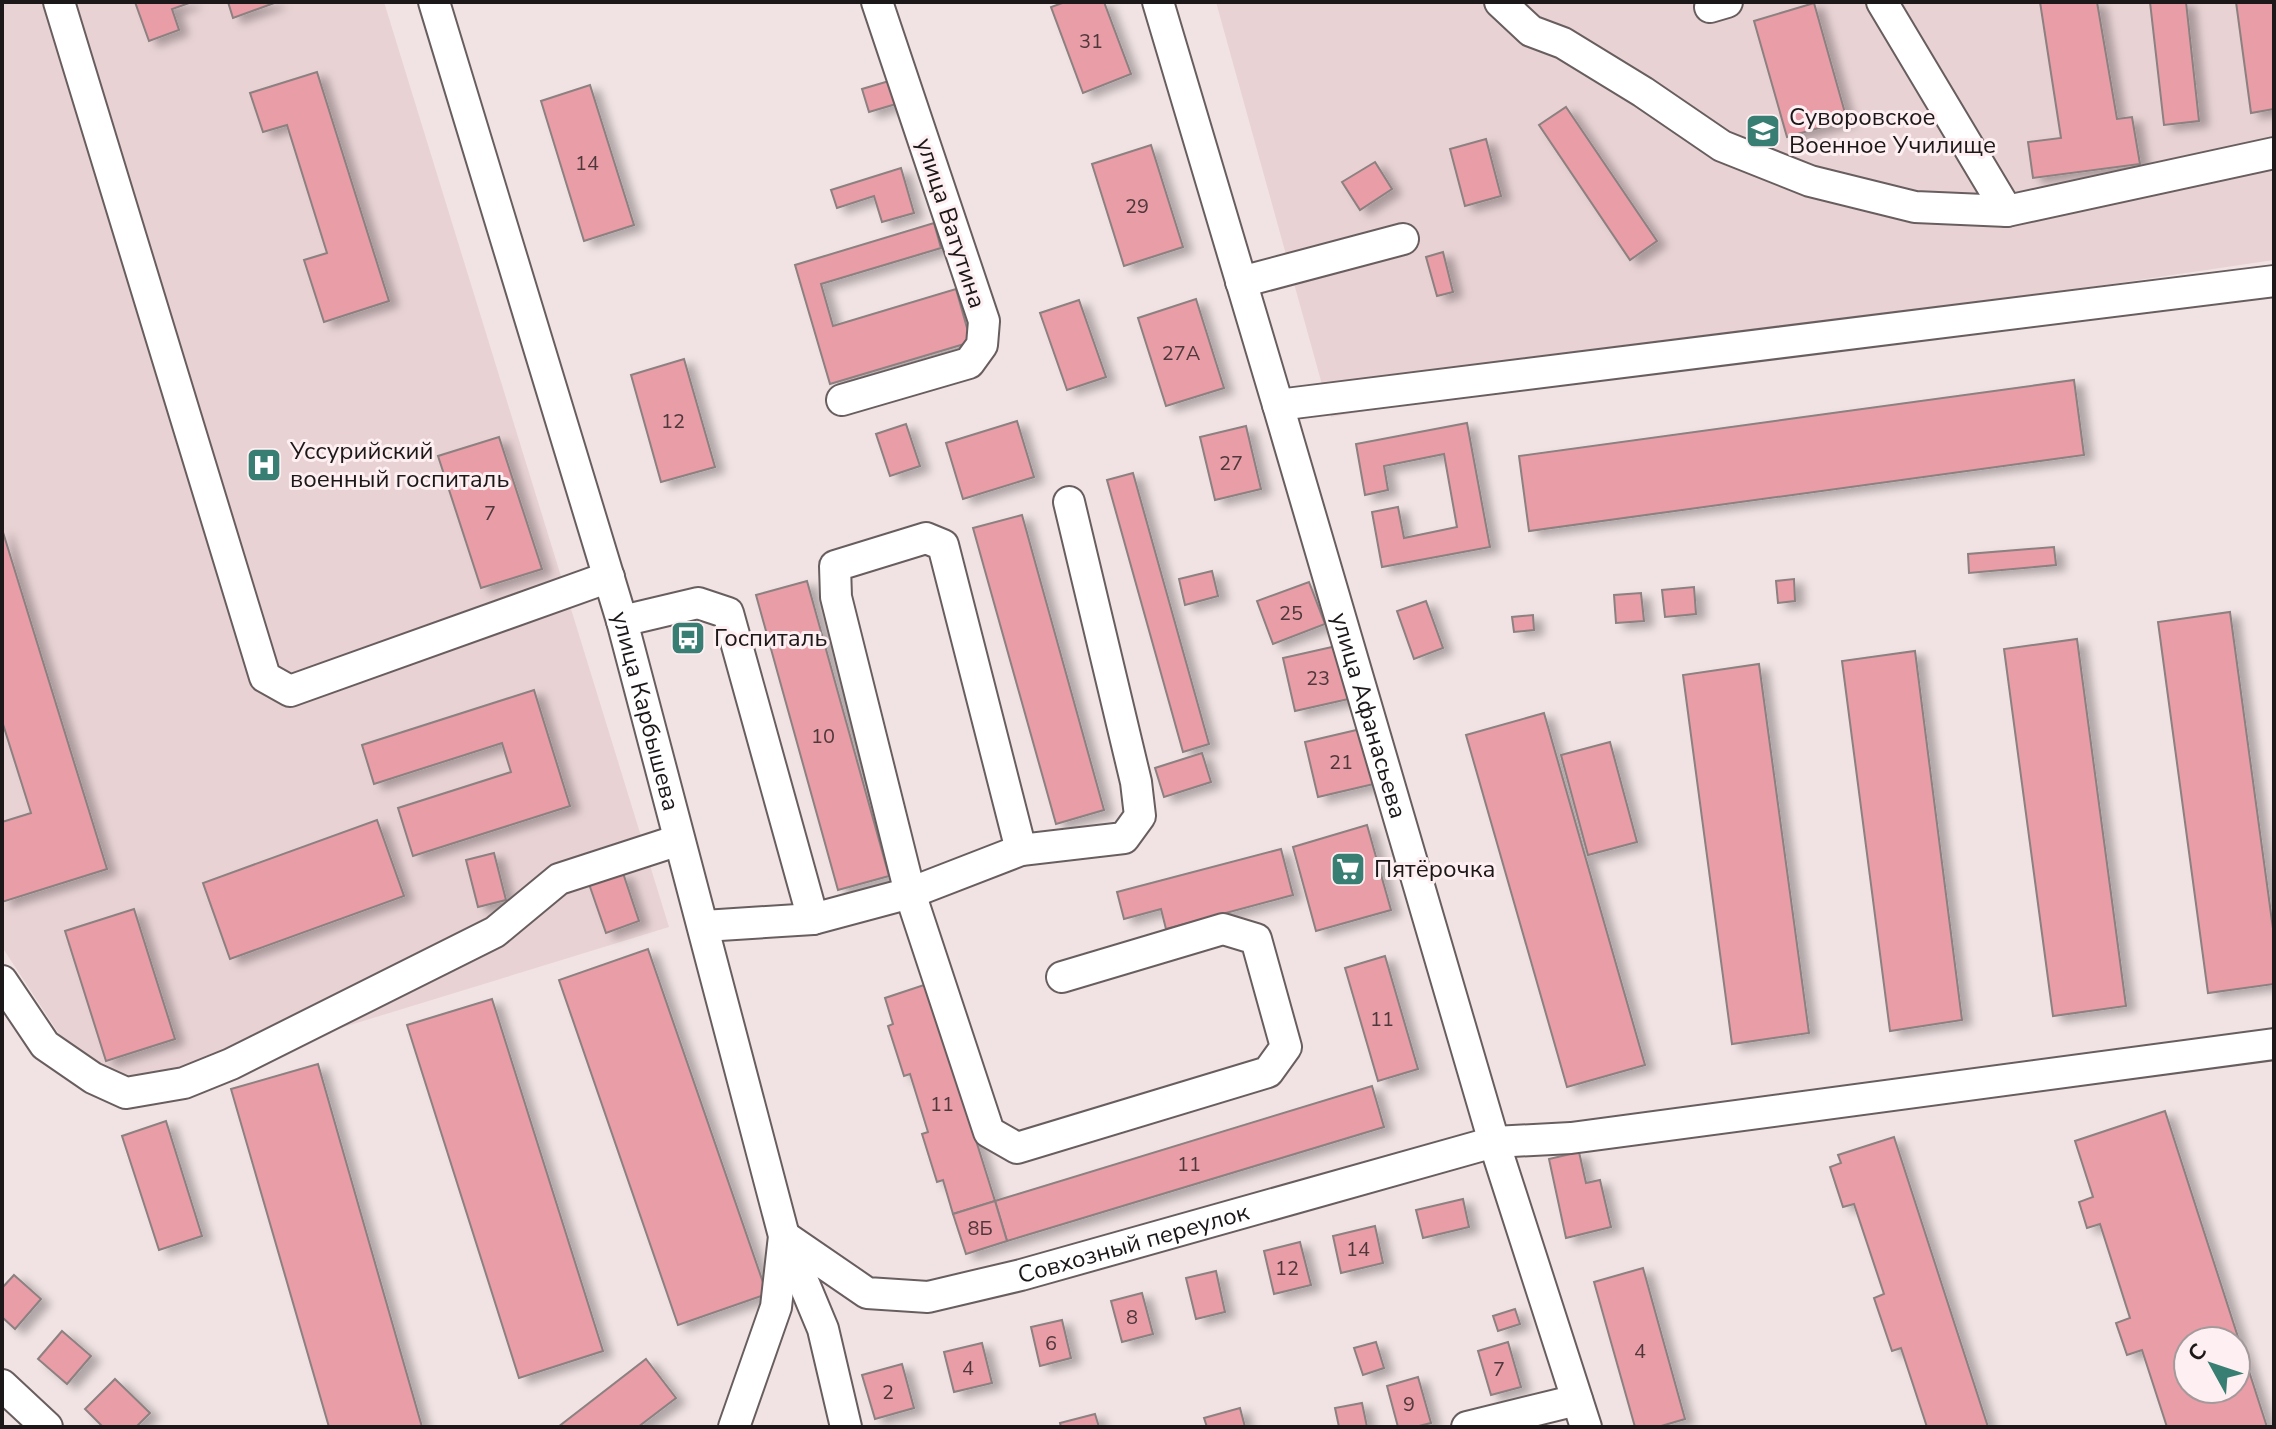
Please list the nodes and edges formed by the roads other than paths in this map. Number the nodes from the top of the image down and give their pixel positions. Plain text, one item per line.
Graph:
1 (59, 2) edge
2 (434, 2) edge
3 (877, 2) edge
4 (1158, 2) edge
5 (1500, 2) edge
6 (1881, 2) edge
7 (2274, 153) edge
8 (2007, 211) junction
9 (1403, 239) dead end
10 (2274, 281) edge
11 (1241, 282) junction
12 (842, 400) dead end
13 (1278, 405) junction
14 (1069, 502) dead end
15 (609, 577) junction
16 (622, 621) junction
17 (679, 840) junction
18 (1021, 850) junction
19 (910, 893) junction
20 (813, 919) junction
21 (704, 926) junction
22 (1062, 977) dead end
23 (2, 981) edge
24 (2274, 1044) edge
25 (1494, 1142) junction
26 (784, 1236) junction
27 (2, 1385) edge
28 (1581, 1413) edge
29 (46, 1427) edge
30 (734, 1427) edge
31 (846, 1427) edge
32 (1467, 1427) edge

1 - 15 street
2 - 15 street, улица Карбышева
3 - 12 street, улица Ватутина
4 - 11 street, улица Афанасьева
5 - 8 street
6 - 8 street
7 - 8 street
9 - 11 street
10 - 13 street
11 - 13 street, улица Афанасьева
13 - 25 street, улица Афанасьева
14 - 18 street
15 - 16 street, улица Карбышева
16 - 17 street, улица Карбышева
16 - 20 street
17 - 21 street, улица Карбышева
17 - 23 street
18 - 19 street
18 - 19 street
19 - 20 street
19 - 22 street
20 - 21 street
21 - 26 street, улица Карбышева
24 - 25 street, Совхозный переулок
25 - 26 street, Совхозный переулок
25 - 28 street, улица Афанасьева
26 - 30 street, улица Карбышева
26 - 31 street
27 - 29 street
28 - 32 street

